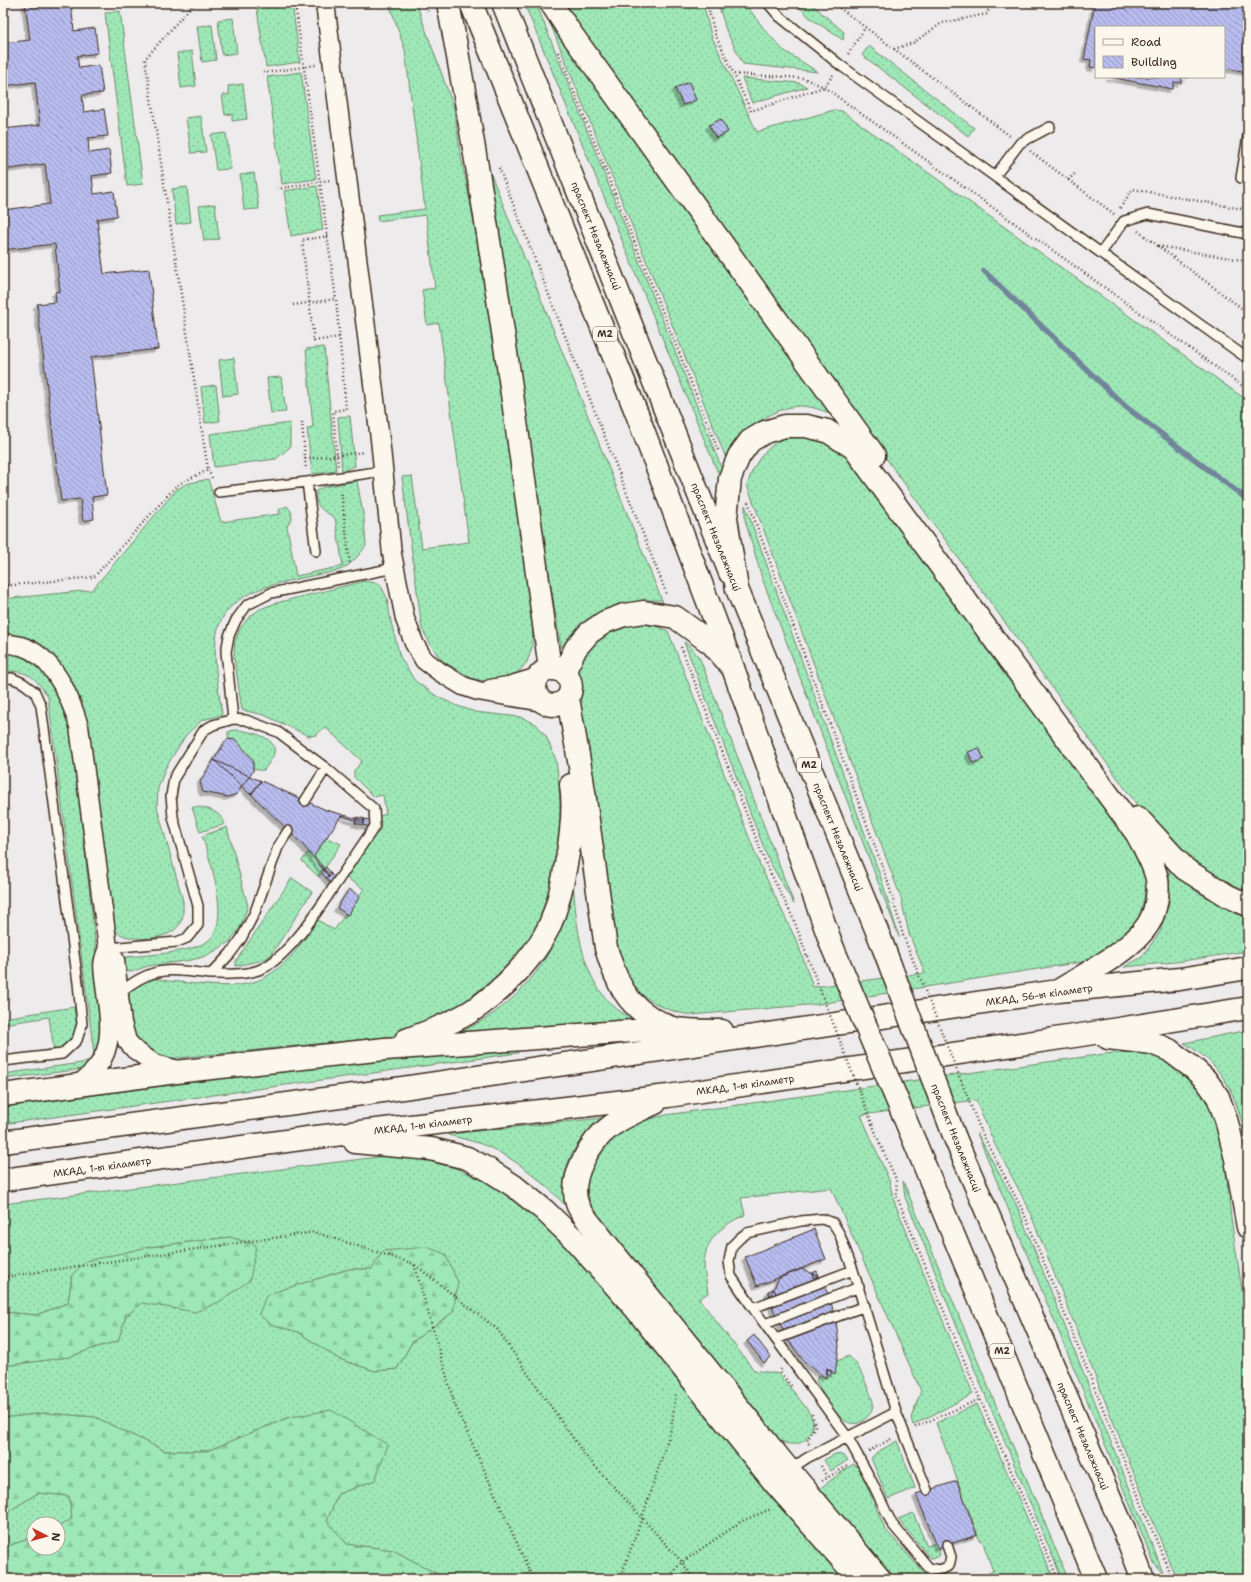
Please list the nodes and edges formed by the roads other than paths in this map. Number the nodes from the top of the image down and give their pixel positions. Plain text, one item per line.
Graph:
1 (325, 3) edge
2 (448, 3) edge
3 (471, 3) edge
4 (503, 3) edge
5 (551, 3) edge
6 (768, 3) edge
7 (1050, 127) dead end
8 (1248, 136) edge
9 (995, 176) junction
10 (1241, 178) dead end
11 (1248, 234) edge
12 (1101, 253) junction
13 (1248, 359) edge
14 (383, 471) junction
15 (307, 482) junction
16 (219, 492) dead end
17 (316, 552) dead end
18 (394, 568) junction
19 (737, 589) junction
20 (3, 643) edge
21 (733, 668) junction
22 (551, 673) junction
23 (3, 679) edge
24 (478, 691) junction
25 (556, 702) junction
26 (233, 719) junction
27 (326, 768) junction
28 (305, 800) dead end
29 (288, 831) dead end
30 (1248, 905) edge
31 (108, 948) junction
32 (1248, 968) edge
33 (211, 974) junction
34 (1058, 991) junction
35 (119, 993) junction
36 (1248, 1008) edge
37 (674, 1028) junction
38 (765, 1034) junction
39 (1081, 1035) junction
40 (385, 1049) junction
41 (3, 1061) edge
42 (184, 1071) junction
43 (79, 1084) junction
44 (3, 1095) edge
45 (668, 1096) junction
46 (308, 1138) junction
47 (3, 1142) edge
48 (3, 1180) edge
49 (1248, 1227) edge
50 (853, 1270) junction
51 (859, 1287) junction
52 (865, 1306) junction
53 (753, 1308) junction
54 (765, 1324) junction
55 (776, 1339) junction
56 (896, 1412) junction
57 (848, 1438) junction
58 (781, 1476) junction
59 (928, 1490) dead end
60 (798, 1496) junction
61 (1124, 1530) junction
62 (947, 1545) dead end
63 (1087, 1557) junction
64 (859, 1579) edge
65 (880, 1579) edge
66 (1090, 1579) edge
67 (1096, 1579) edge
68 (1143, 1579) edge
69 (1161, 1579) edge

1 - 14 street
2 - 22 main road
3 - 21 main road, М2
4 - 19 main road, праспект Незалежнасці / М2
5 - 30 main road
6 - 9 lane
7 - 9 lane
8 - 10 lane
9 - 12 lane
11 - 12 lane
12 - 13 lane
14 - 15 lane
14 - 18 street
15 - 16 lane
15 - 17 lane
18 - 24 street
18 - 26 lane
19 - 34 main road
19 - 61 main road, праспект Незалежнасці / М2, bridge
20 - 31 street
21 - 22 main road
21 - 63 main road, М2, bridge
22 - 24 street
22 - 25 main road
22 - 25 main road
23 - 41 lane
24 - 25 street
25 - 37 main road
25 - 40 main road
26 - 27 lane
26 - 31 lane
27 - 28 lane
27 - 33 lane
29 - 33 lane
31 - 35 street
31 - 43 street
32 - 34 main road, МКАД, 56-ы кіламетр
33 - 35 lane
34 - 38 main road, МКАД, 56-ы кіламетр
35 - 42 street
36 - 39 main road
37 - 38 main road
37 - 40 main road
38 - 47 main road
39 - 45 main road, МКАД, 1-ы кіламетр
39 - 49 main road
40 - 42 main road
42 - 43 main road
43 - 44 main road
45 - 46 main road, МКАД, 1-ы кіламетр
45 - 58 main road
46 - 48 main road, МКАД, 1-ы кіламетр
46 - 58 main road
50 - 51 lane
50 - 53 lane
50 - 53 lane
51 - 52 lane
51 - 54 lane
52 - 55 lane
52 - 56 lane
53 - 54 lane
54 - 55 lane
55 - 57 lane
56 - 57 lane
56 - 59 lane
57 - 58 lane
57 - 62 lane
58 - 60 main road
60 - 64 main road
60 - 65 main road
61 - 68 main road, праспект Незалежнасці / М2
61 - 69 main road
63 - 66 main road
63 - 67 main road, М2

